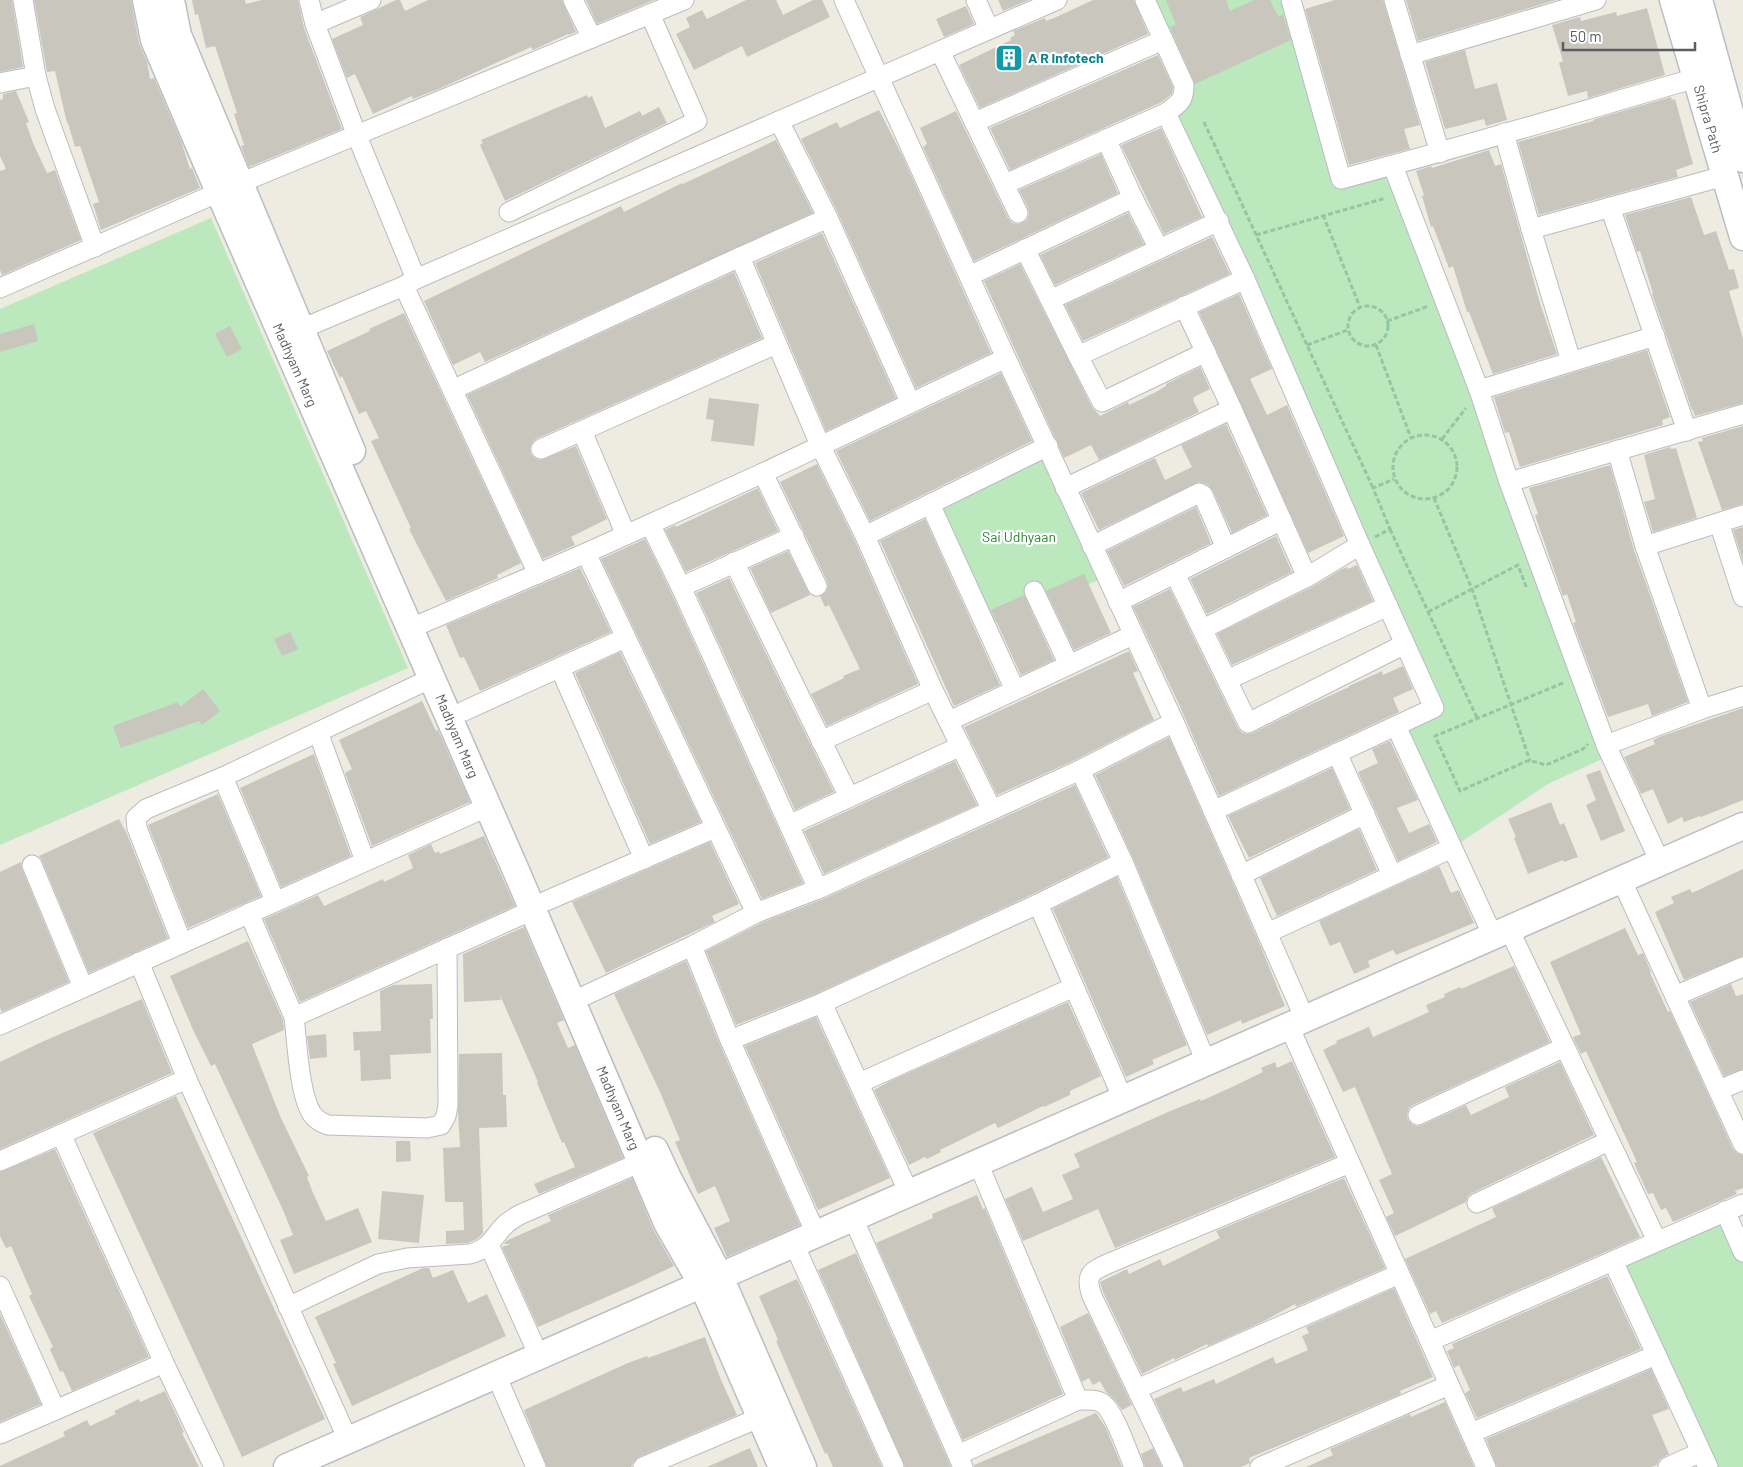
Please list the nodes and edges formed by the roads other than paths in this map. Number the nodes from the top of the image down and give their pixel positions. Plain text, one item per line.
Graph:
1 (23, 0) edge
2 (146, 0) edge
3 (171, 0) edge
4 (309, 0) edge
5 (371, 0) edge
6 (573, 0) edge
7 (684, 0) edge
8 (844, 0) edge
9 (976, 0) edge
10 (1056, 0) edge
11 (1145, 0) edge
12 (1292, 0) edge
13 (1394, 0) edge
14 (1596, 0) edge
15 (1673, 0) edge
16 (1698, 0) edge
17 (1566, 4) edge
18 (650, 14) junction
19 (315, 24) junction
20 (989, 29) junction
21 (592, 38) junction
22 (1163, 40) junction
23 (940, 51) junction
24 (1410, 55) junction
25 (36, 76) junction
26 (878, 77) junction
27 (1696, 78) junction
28 (0, 83) edge
29 (1166, 113) junction
30 (779, 121) junction
31 (975, 122) junction
32 (1504, 132) junction
33 (357, 136) junction
34 (1106, 139) junction
35 (1440, 153) junction
36 (1392, 166) junction
37 (1734, 167) edge
38 (1005, 184) junction
39 (230, 188) junction
40 (1133, 198) junction
41 (1610, 207) junction
42 (509, 212) dead end
43 (1018, 212) dead end
44 (828, 218) junction
45 (1219, 221) junction
46 (1531, 229) junction
47 (1743, 237) edge
48 (95, 247) junction
49 (1025, 249) junction
50 (1159, 249) junction
51 (740, 257) junction
52 (969, 276) junction
53 (1245, 279) junction
54 (410, 282) junction
55 (0, 288) edge
56 (1050, 300) junction
57 (1184, 306) junction
58 (302, 329) junction
59 (1655, 336) junction
60 (776, 344) junction
61 (1206, 352) junction
62 (1078, 356) junction
63 (1006, 358) junction
64 (1571, 361) junction
65 (452, 390) junction
66 (1479, 390) junction
67 (910, 402) junction
68 (1232, 409) junction
69 (1743, 414) edge
70 (582, 431) junction
71 (1687, 431) junction
72 (820, 445) junction
73 (1048, 446) junction
74 (541, 449) dead end
75 (1617, 450) junction
76 (763, 473) junction
77 (1509, 482) junction
78 (1065, 488) junction
79 (930, 504) junction
80 (1743, 515) edge
81 (1282, 520) junction
82 (1719, 523) junction
83 (650, 524) junction
84 (626, 535) junction
85 (794, 536) junction
86 (865, 536) junction
87 (1360, 545) junction
88 (1092, 546) junction
89 (1645, 546) junction
90 (1226, 548) junction
91 (586, 553) junction
92 (734, 562) junction
93 (538, 574) junction
94 (1176, 574) junction
95 (1307, 577) junction
96 (817, 586) dead end
97 (681, 587) junction
98 (1034, 590) dead end
99 (1743, 597) edge
100 (1118, 602) junction
101 (1388, 606) junction
102 (423, 623) junction
103 (1203, 629) junction
104 (1133, 634) junction
105 (625, 638) junction
106 (1405, 644) junction
107 (1069, 665) junction
108 (560, 668) junction
109 (432, 678) junction
110 (1227, 680) junction
111 (934, 690) junction
112 (1015, 690) junction
113 (1743, 696) edge
114 (1702, 709) junction
115 (464, 711) junction
116 (949, 721) junction
117 (1174, 722) junction
118 (1396, 726) junction
119 (318, 732) junction
120 (821, 741) junction
121 (1597, 744) junction
122 (961, 746) junction
123 (1337, 753) junction
124 (1080, 770) junction
125 (223, 777) junction
126 (849, 797) junction
127 (487, 806) junction
128 (992, 810) junction
129 (1213, 811) junction
130 (1366, 814) junction
131 (789, 825) junction
132 (1743, 826) edge
133 (715, 828) junction
134 (1452, 848) junction
135 (644, 859) junction
136 (365, 861) junction
137 (1123, 862) junction
138 (1660, 862) junction
139 (32, 865) dead end
140 (1241, 874) junction
141 (1392, 874) junction
142 (1621, 880) junction
143 (818, 889) junction
144 (275, 901) junction
145 (1038, 904) junction
146 (539, 905) junction
147 (249, 913) junction
148 (756, 914) junction
149 (1267, 933) junction
150 (1501, 933) junction
151 (182, 943) junction
152 (692, 946) junction
153 (447, 948) junction
154 (139, 962) junction
155 (1743, 966) edge
156 (83, 987) junction
157 (1074, 987) junction
158 (586, 995) junction
159 (1675, 996) junction
160 (822, 1003) junction
161 (294, 1017) junction
162 (1297, 1022) junction
163 (0, 1025) edge
164 (730, 1040) junction
165 (1565, 1047) junction
166 (1206, 1062) junction
167 (187, 1079) junction
168 (1743, 1080) edge
169 (859, 1083) junction
170 (1719, 1090) junction
171 (1123, 1099) junction
172 (1418, 1115) dead end
173 (61, 1134) junction
174 (1609, 1141) junction
175 (1743, 1144) edge
176 (0, 1161) edge
177 (641, 1162) junction
178 (978, 1163) junction
179 (1350, 1163) junction
180 (909, 1193) junction
181 (1477, 1203) dead end
182 (1743, 1204) edge
183 (1726, 1211) junction
184 (853, 1218) junction
185 (805, 1239) junction
186 (1657, 1241) junction
187 (489, 1245) junction
188 (1743, 1252) edge
189 (1613, 1261) junction
190 (1399, 1274) junction
191 (711, 1281) junction
192 (0, 1286) edge
193 (288, 1307) junction
194 (1430, 1341) junction
195 (1656, 1355) junction
196 (539, 1356) junction
197 (164, 1363) junction
198 (496, 1375) junction
199 (1449, 1385) junction
200 (1137, 1389) junction
201 (1078, 1400) junction
202 (55, 1409) junction
203 (761, 1418) junction
204 (1471, 1433) junction
205 (0, 1434) edge
206 (348, 1440) junction
207 (1704, 1460) edge
208 (961, 1461) edge
209 (214, 1467) edge
210 (287, 1467) edge
211 (536, 1467) edge
212 (643, 1467) edge
213 (782, 1467) edge
214 (803, 1467) edge
215 (894, 1467) edge
216 (1134, 1467) edge
217 (1174, 1467) edge
218 (1260, 1467) edge
219 (1486, 1467) edge
220 (1668, 1467) edge

1 - 25 street
2 - 39 street, Madhyam Marg
3 - 39 street, Madhyam Marg
4 - 19 street
5 - 19 street
6 - 21 street
7 - 18 street
8 - 26 street
9 - 20 street
10 - 20 street
11 - 22 street
12 - 36 street
13 - 24 street
14 - 17 street
15 - 27 street, Shipra Path
16 - 37 street, Shipra Path
17 - 24 street
18 - 21 street
18 - 42 street
19 - 33 street
20 - 23 street
21 - 33 street
22 - 29 street
22 - 31 street
23 - 26 street
23 - 31 street
24 - 35 street
25 - 28 street
25 - 48 street
26 - 30 street
26 - 52 street
27 - 32 street
27 - 37 street, Shipra Path
29 - 34 street
29 - 45 street
30 - 44 street
30 - 54 street
31 - 38 street
32 - 35 street
32 - 46 street
33 - 39 street
33 - 54 street
34 - 38 street
34 - 40 street
35 - 36 street
36 - 66 street
37 - 41 street
37 - 47 street, Shipra Path
38 - 43 street
39 - 48 street
39 - 58 street, Madhyam Marg
39 - 109 street, Madhyam Marg
40 - 49 street
40 - 50 street
41 - 46 street
41 - 59 street
44 - 51 street
44 - 67 street
45 - 50 street
45 - 53 street
46 - 64 street
48 - 55 street
49 - 52 street
49 - 56 street
50 - 56 street
51 - 60 street
51 - 65 street
52 - 63 street
53 - 57 street
53 - 87 street
54 - 58 street
54 - 65 street
56 - 62 street
57 - 61 street
57 - 62 street
58 - 102 street, Madhyam Marg
59 - 64 street
59 - 71 street
60 - 70 street
60 - 72 street
61 - 62 street
61 - 68 street
63 - 67 street
63 - 73 street
64 - 66 street
65 - 93 street
66 - 77 street
67 - 72 street
68 - 78 street
68 - 81 street
69 - 71 street
70 - 74 street
70 - 84 street
71 - 75 street
72 - 76 street
72 - 86 street
73 - 78 street
73 - 79 street
75 - 77 street
75 - 89 street
76 - 83 street
76 - 85 street
77 - 121 street
78 - 88 street
79 - 86 street
79 - 112 street
80 - 82 street
81 - 90 street
81 - 95 street
82 - 89 street
82 - 99 street
83 - 84 street
83 - 97 street
84 - 91 street
85 - 92 street
85 - 96 street
86 - 111 street
87 - 95 street
87 - 101 street
88 - 90 street
88 - 100 street
89 - 114 street
90 - 94 street
91 - 93 street
91 - 105 street
92 - 97 street
92 - 120 street
93 - 102 street
94 - 100 street
94 - 103 street
95 - 103 street
97 - 131 street
98 - 107 street
100 - 104 street
101 - 106 street
101 - 110 street
102 - 115 street, Madhyam Marg
103 - 110 street
104 - 107 street
104 - 117 street
105 - 108 street
105 - 133 street
106 - 110 street
106 - 118 street
107 - 112 street
108 - 115 street
108 - 135 street
109 - 119 street
109 - 127 street, Madhyam Marg
111 - 116 street
111 - 120 street
112 - 116 street
113 - 114 street
114 - 121 street
115 - 146 street, Madhyam Marg
116 - 122 street
117 - 124 street
117 - 129 street
118 - 123 street
118 - 134 street
119 - 125 street
119 - 136 street
120 - 126 street
121 - 138 street
122 - 126 street
122 - 128 street
123 - 129 street
123 - 130 street
124 - 128 street
124 - 137 street
125 - 144 street
125 - 151 street
126 - 131 street
127 - 136 street
127 - 146 street, Madhyam Marg
128 - 143 street
129 - 140 street
130 - 140 street
130 - 141 street
131 - 143 street
132 - 138 street
133 - 135 street
133 - 148 street
134 - 141 street
134 - 150 street
135 - 146 street
136 - 144 street
137 - 145 street
137 - 166 street
138 - 142 street
139 - 156 street
140 - 149 street
141 - 149 street
142 - 150 street
142 - 159 street
143 - 148 street
144 - 147 street
145 - 157 street
145 - 160 street
146 - 153 street
146 - 158 street, Madhyam Marg
146 - 177 street, Madhyam Marg
147 - 151 street
147 - 161 street
148 - 152 street
149 - 162 street
150 - 162 street
150 - 165 street
151 - 154 street
152 - 158 street
152 - 164 street
153 - 161 street
153 - 161 street
154 - 156 street
154 - 167 street
155 - 159 street
156 - 163 street
157 - 169 street
157 - 171 street
158 - 191 street, Madhyam Marg
159 - 170 street
160 - 164 street
160 - 169 street
162 - 166 street
162 - 179 street
164 - 185 street
165 - 172 street
165 - 174 street
166 - 171 street
167 - 173 street
167 - 193 street
168 - 170 street
169 - 180 street
170 - 175 street
171 - 178 street
173 - 176 street
173 - 197 street
174 - 181 street
174 - 186 street
177 - 187 street
177 - 191 street, Madhyam Marg
178 - 180 street
178 - 201 street
179 - 190 street
179 - 200 street
180 - 184 street
182 - 183 street
183 - 186 street
183 - 188 street
184 - 185 street
184 - 208 street
185 - 191 street
185 - 215 street
186 - 189 street
187 - 193 street
187 - 196 street
189 - 194 street
189 - 195 street
190 - 194 street
190 - 200 street
191 - 196 street
191 - 203 street, Madhyam Marg
191 - 214 street, Madhyam Marg
192 - 202 street
193 - 206 street
194 - 199 street
195 - 204 street
195 - 207 street
196 - 198 street
197 - 202 street
197 - 209 street
198 - 206 street
198 - 211 street
199 - 204 street
199 - 218 street
200 - 217 street
201 - 208 street
201 - 216 street
202 - 205 street
203 - 212 street
203 - 213 street, Madhyam Marg
204 - 219 street
206 - 210 street
207 - 220 street

